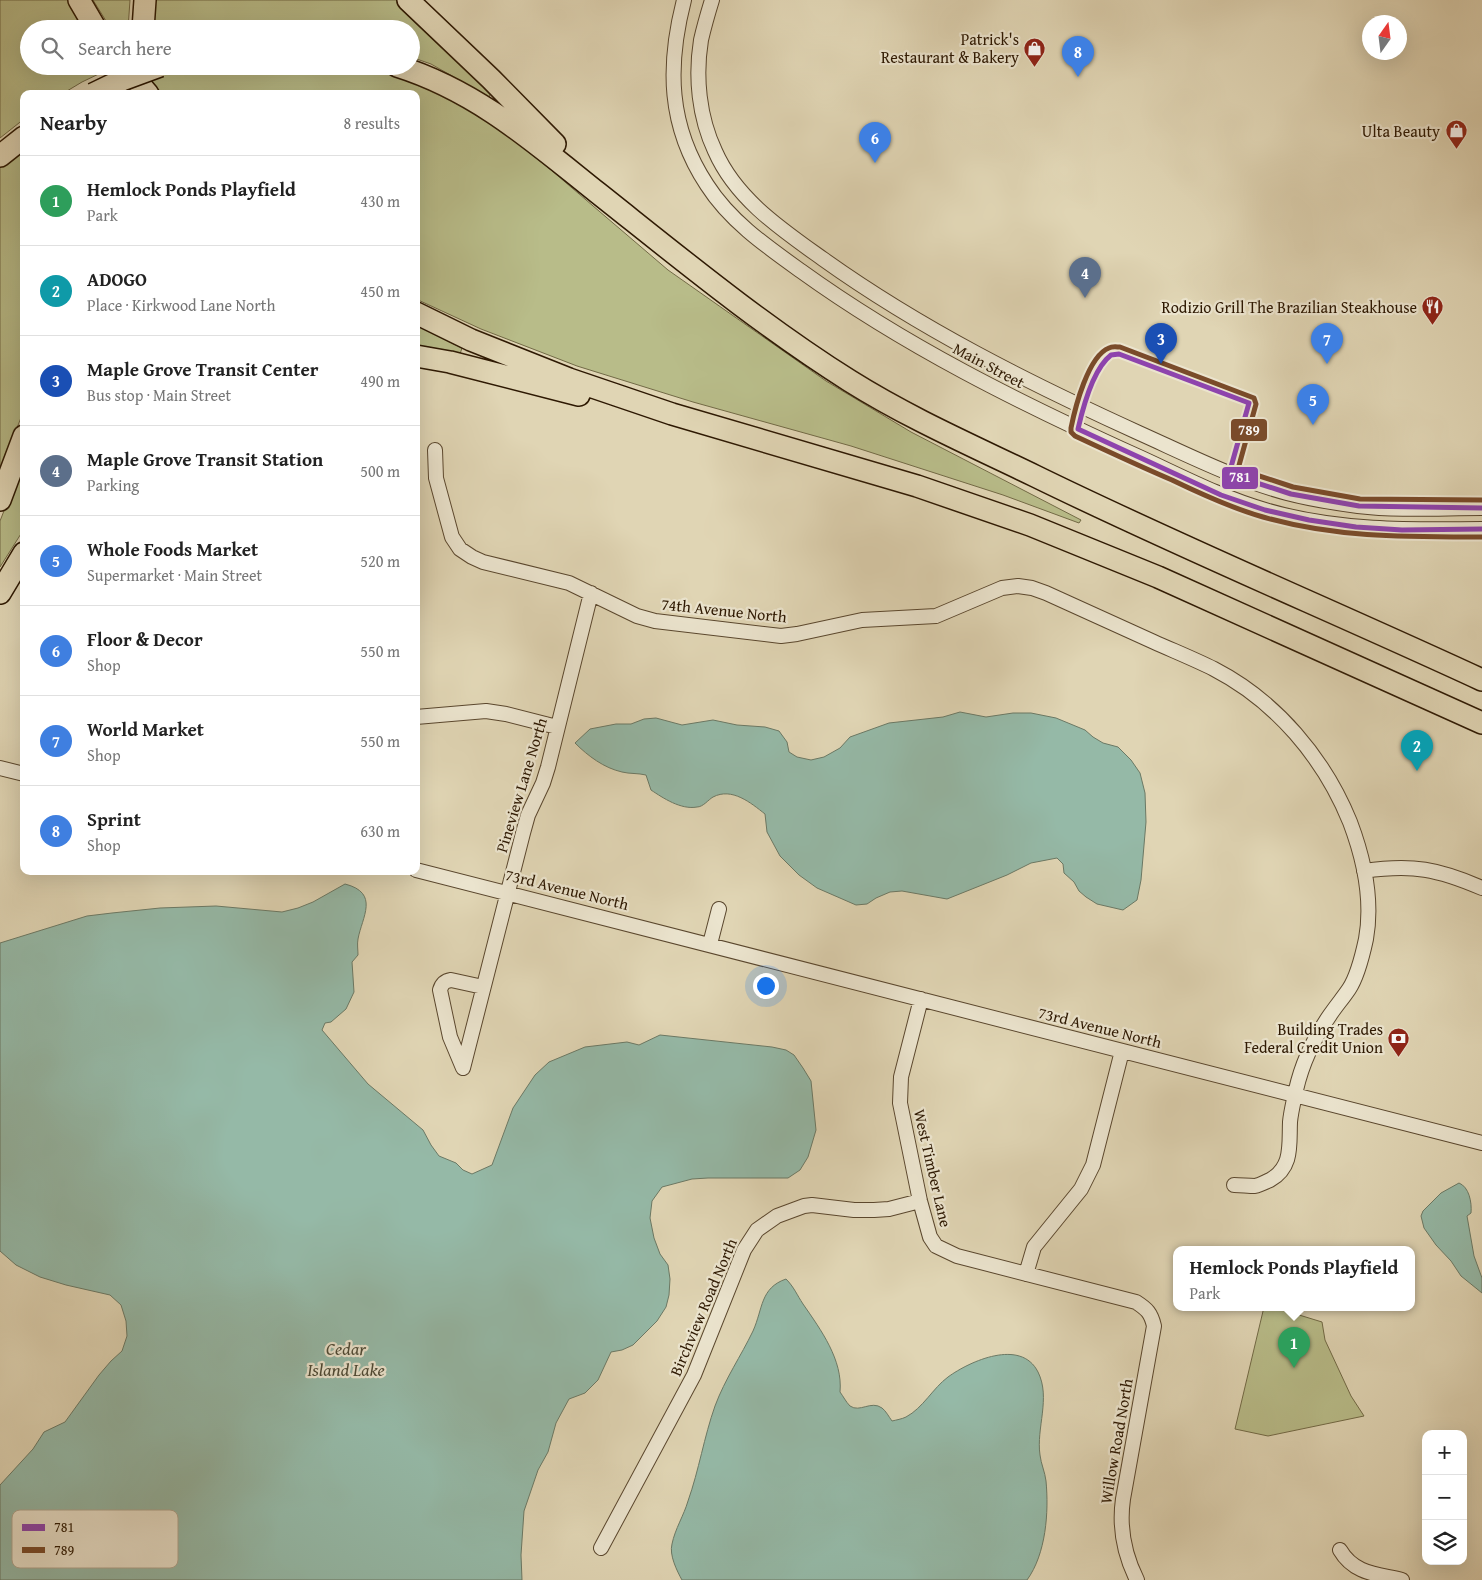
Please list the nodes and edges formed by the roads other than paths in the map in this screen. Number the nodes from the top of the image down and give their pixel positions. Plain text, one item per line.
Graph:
1 (79, 0) edge
2 (145, 0) edge
3 (408, 0) edge
4 (684, 0) edge
5 (712, 0) edge
6 (91, 20) edge
7 (144, 20) edge
8 (132, 75) edge
9 (136, 75) edge
10 (138, 75) edge
11 (420, 75) edge
12 (101, 90) edge
13 (136, 90) edge
14 (145, 90) edge
15 (20, 140) edge
16 (0, 156) edge
17 (700, 274) junction
18 (420, 315) edge
19 (420, 357) edge
20 (746, 435) junction
21 (20, 447) edge
22 (435, 450) dead end
23 (0, 500) edge
24 (1482, 508) edge
25 (1482, 529) edge
26 (20, 560) edge
27 (591, 593) junction
28 (0, 594) edge
29 (1480, 679) edge
30 (420, 717) edge
31 (1482, 723) edge
32 (557, 726) junction
33 (0, 768) edge
34 (20, 773) edge
35 (420, 871) edge
36 (1364, 871) junction
37 (1482, 888) edge
38 (509, 892) junction
39 (718, 909) dead end
40 (710, 944) junction
41 (484, 988) junction
42 (921, 999) junction
43 (1122, 1050) junction
44 (1295, 1094) junction
45 (1482, 1143) edge
46 (1234, 1185) dead end
47 (920, 1201) junction
48 (1026, 1274) junction
49 (1146, 1308) joint
50 (601, 1548) dead end
51 (1340, 1550) dead end
52 (1137, 1580) edge
53 (1402, 1580) edge

1 - 6 highway
2 - 7 highway
3 - 17 highway
4 - 25 street, Main Street
5 - 24 street, Main Street
8 - 14 highway
9 - 12 highway, bridge
10 - 13 highway
11 - 17 highway
15 - 16 highway
17 - 29 highway
18 - 20 highway
19 - 20 highway
20 - 31 highway
21 - 23 highway
22 - 27 street, 74th Avenue North
26 - 28 highway
27 - 32 street, Pineview Lane North
27 - 36 street, 74th Avenue North
30 - 32 street
32 - 38 street, Pineview Lane North
33 - 34 street
35 - 38 street, 73rd Avenue North
36 - 37 street
36 - 44 street, 74th Avenue North
38 - 40 street, 73rd Avenue North
38 - 41 street, Pineview Lane North
39 - 40 street
40 - 42 street, 73rd Avenue North
41 - 41 street, Pineview Lane North
42 - 43 street, 73rd Avenue North
42 - 47 street, West Timber Lane
43 - 44 street, 73rd Avenue North
43 - 48 street
44 - 45 street, 73rd Avenue North
44 - 46 street, 74th Avenue North
47 - 48 street, West Timber Lane
47 - 50 street, Birchview Road North
48 - 49 street, West Timber Lane
49 - 52 street, Willow Road North
51 - 53 street

